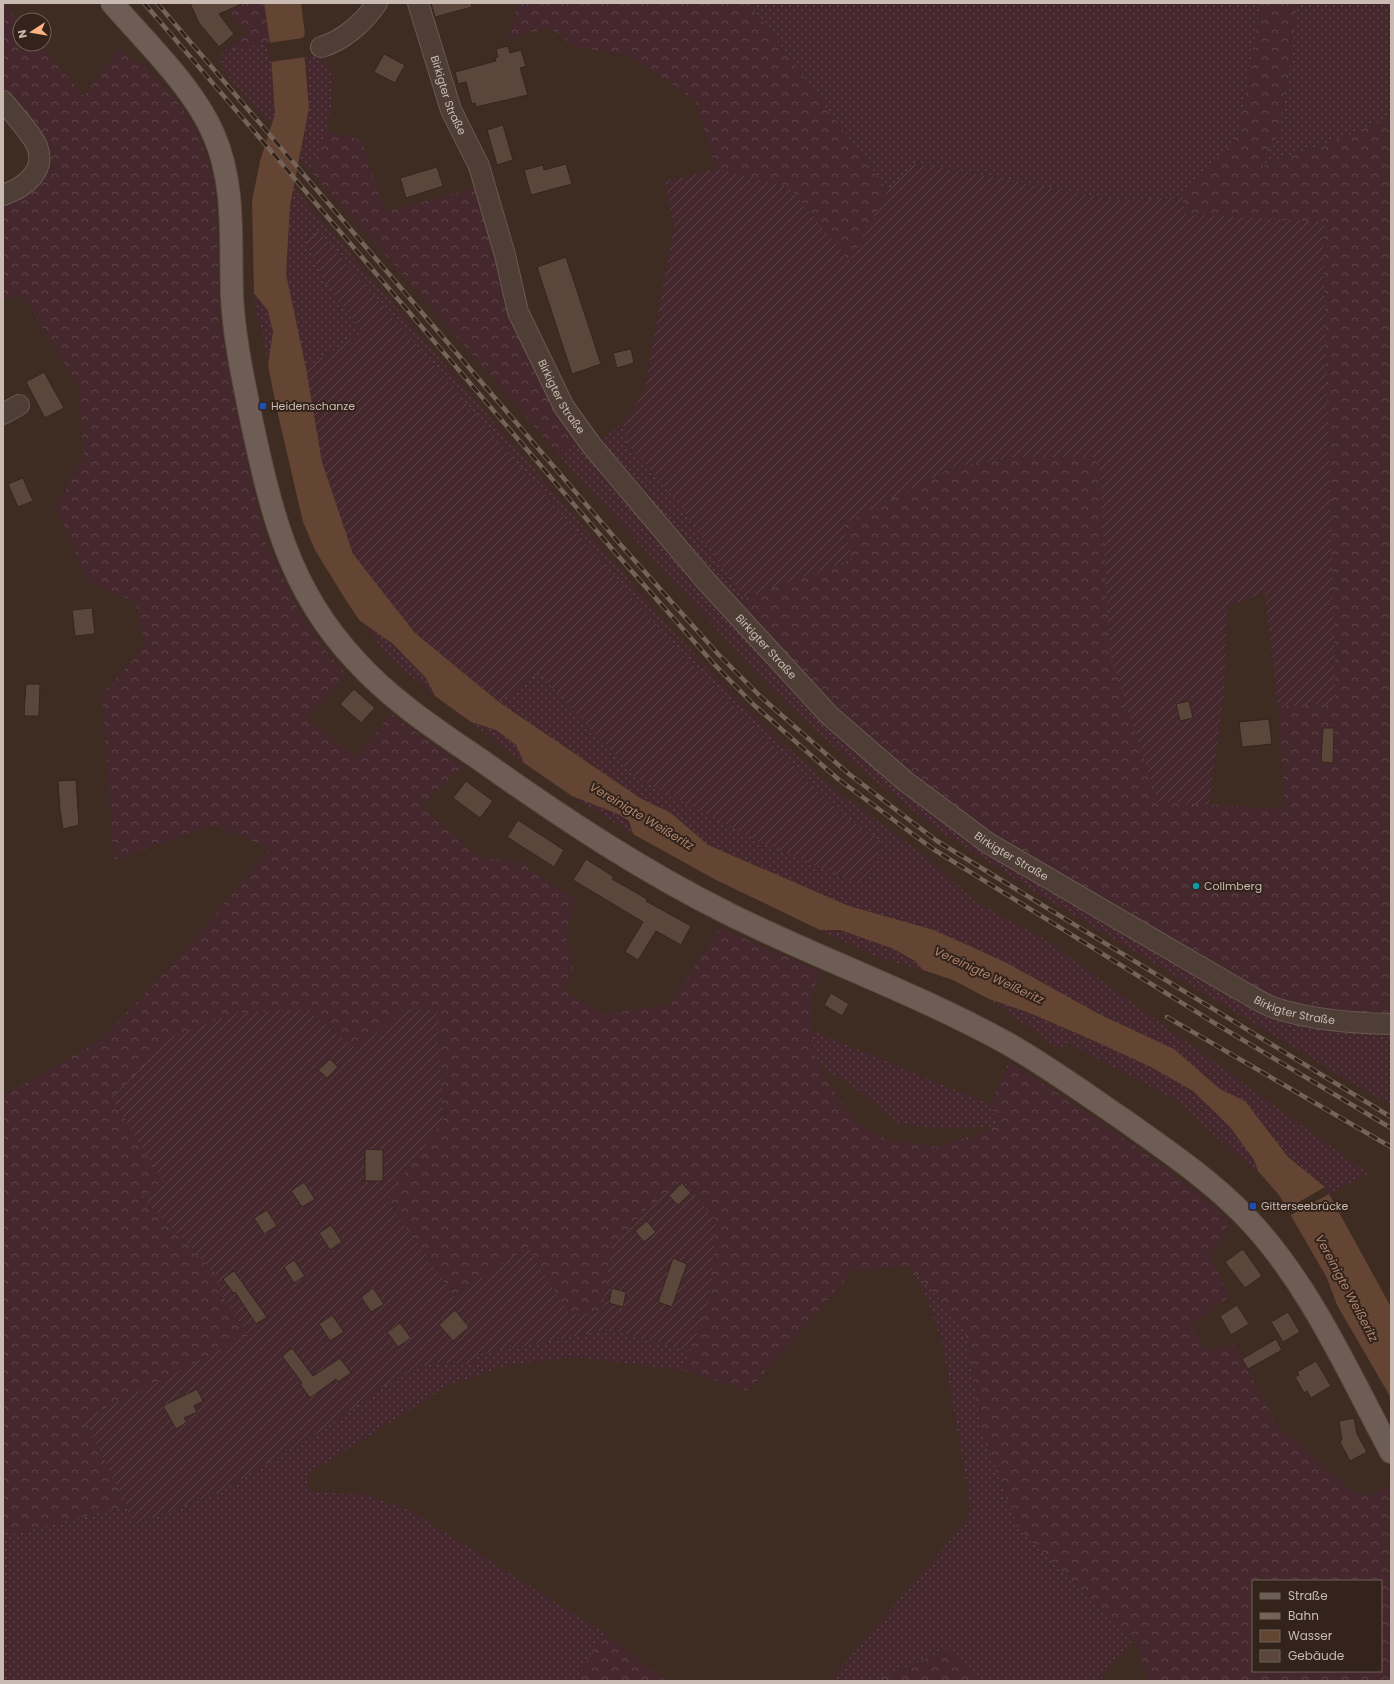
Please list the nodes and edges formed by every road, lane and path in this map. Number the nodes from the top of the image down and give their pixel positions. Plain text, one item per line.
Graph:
1 (112, 3) edge
2 (377, 3) edge
3 (418, 3) edge
4 (320, 47) dead end
5 (3, 101) edge
6 (3, 195) edge
7 (1391, 1024) edge
8 (1391, 1452) edge

1 - 8 main road
2 - 4 street
3 - 7 street, Birkigter Straße
5 - 6 street

